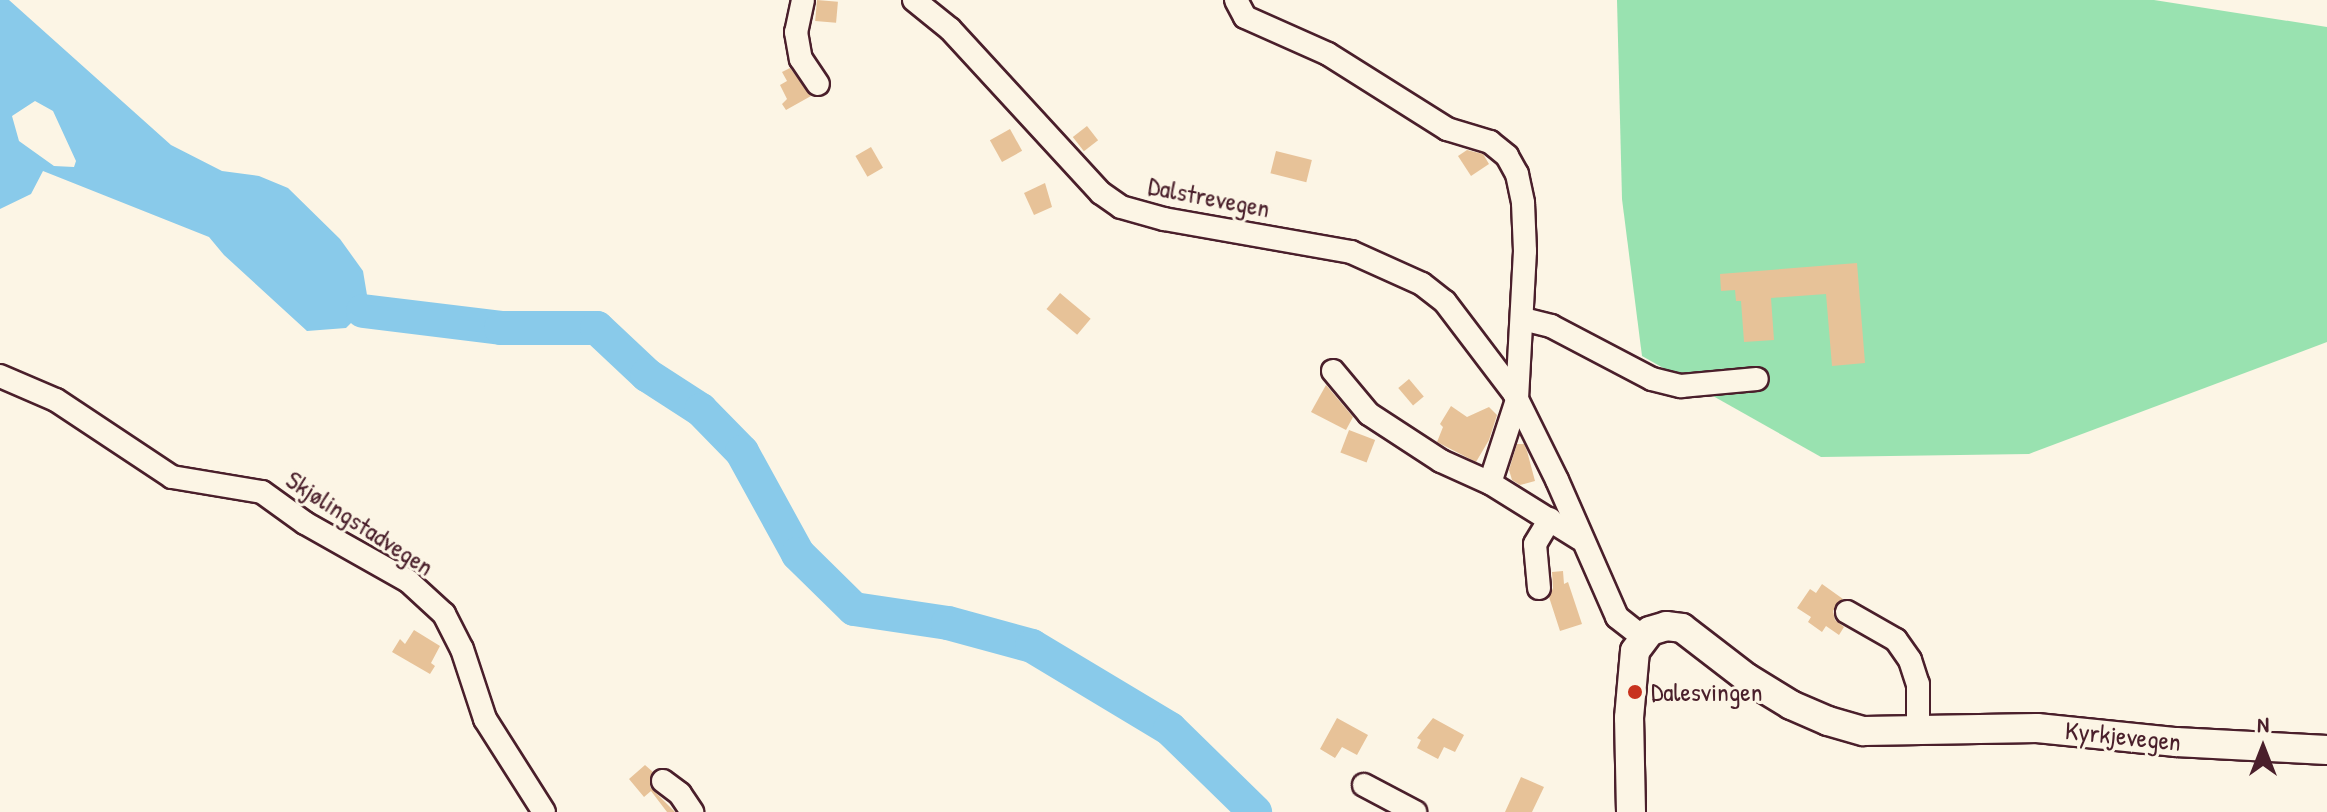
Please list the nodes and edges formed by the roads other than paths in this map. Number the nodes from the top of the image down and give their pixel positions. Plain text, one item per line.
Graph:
1 (803, 0) edge
2 (914, 0) edge
3 (1236, 0) edge
4 (818, 84) dead end
5 (1523, 319) junction
6 (1333, 371) dead end
7 (0, 376) edge
8 (1757, 379) dead end
9 (1517, 400) junction
10 (1490, 483) junction
11 (1550, 519) junction
12 (1580, 539) junction
13 (1539, 588) dead end
14 (1847, 612) dead end
15 (1643, 637) junction
16 (1918, 732) junction
17 (2327, 750) edge
18 (663, 781) dead end
19 (1364, 785) dead end
20 (544, 812) edge
21 (692, 812) edge
22 (1415, 812) edge
23 (1631, 812) edge

1 - 4 street
2 - 9 street, Dalstrevegen
3 - 5 street
5 - 8 street
5 - 9 street
6 - 10 street
7 - 20 street, Skjølingstadvegen
9 - 10 street
9 - 12 street, Dalstrevegen
10 - 11 street
11 - 12 street
11 - 13 street
12 - 15 street, Dalstrevegen
14 - 16 street
15 - 16 main road, Kyrkjevegen
15 - 23 main road
16 - 17 main road, Kyrkjevegen
18 - 21 street
19 - 22 street

